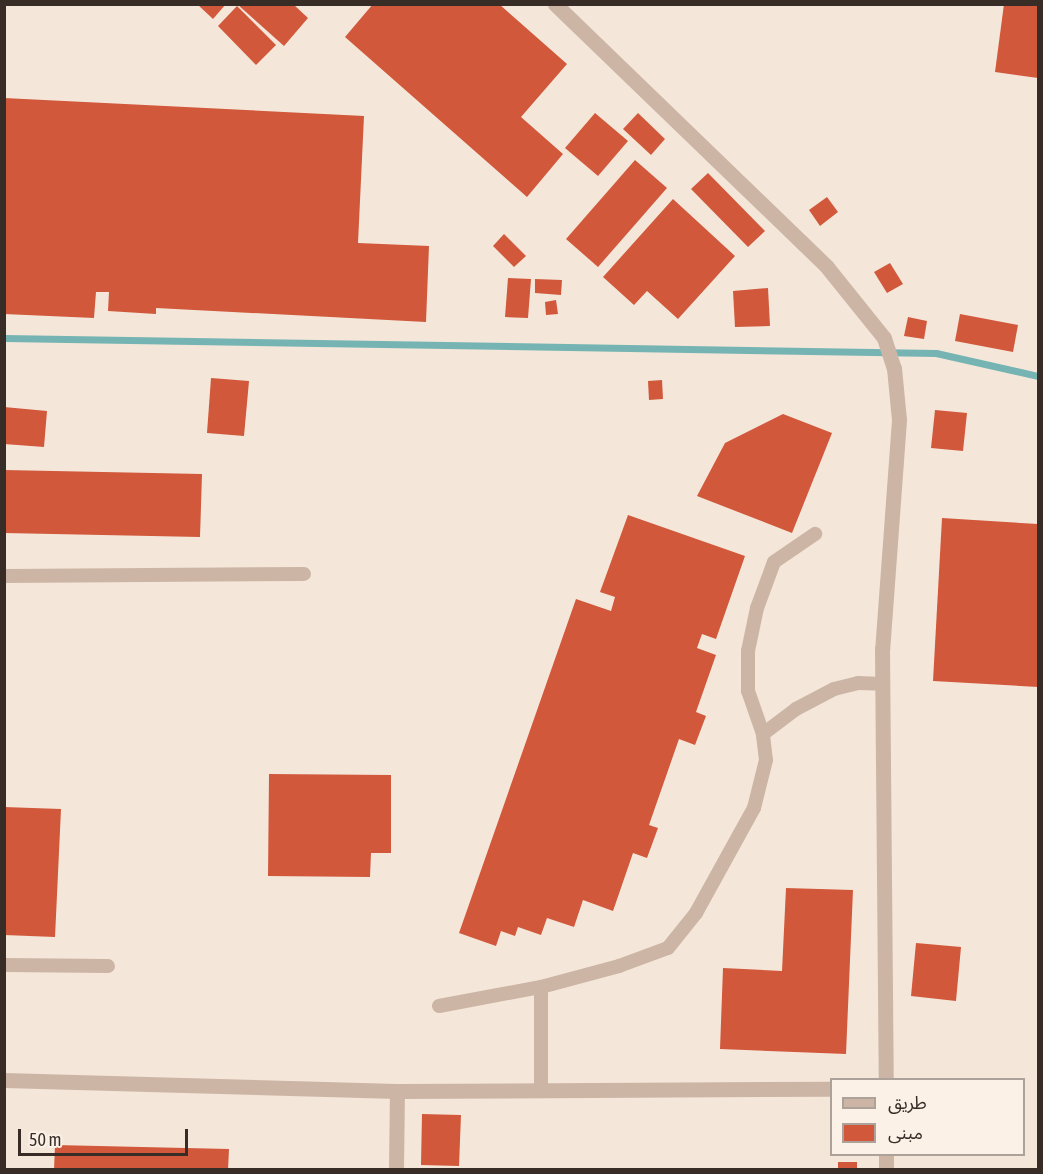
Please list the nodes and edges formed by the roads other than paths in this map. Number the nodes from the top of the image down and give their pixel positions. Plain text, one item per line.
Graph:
1 (555, 4) edge
2 (815, 534) dead end
3 (304, 574) dead end
4 (4, 576) edge
5 (883, 684) junction
6 (762, 734) junction
7 (4, 966) edge
8 (108, 966) dead end
9 (541, 987) junction
10 (439, 1006) dead end
11 (886, 1078) edge
12 (4, 1080) edge
13 (830, 1089) edge
14 (541, 1090) junction
15 (397, 1091) junction
16 (396, 1170) edge

1 - 5 street
2 - 6 lane
3 - 4 lane
5 - 6 lane
5 - 11 street
6 - 9 lane
7 - 8 lane
9 - 10 lane
9 - 14 lane
12 - 15 street
13 - 14 street
14 - 15 street
15 - 16 street

